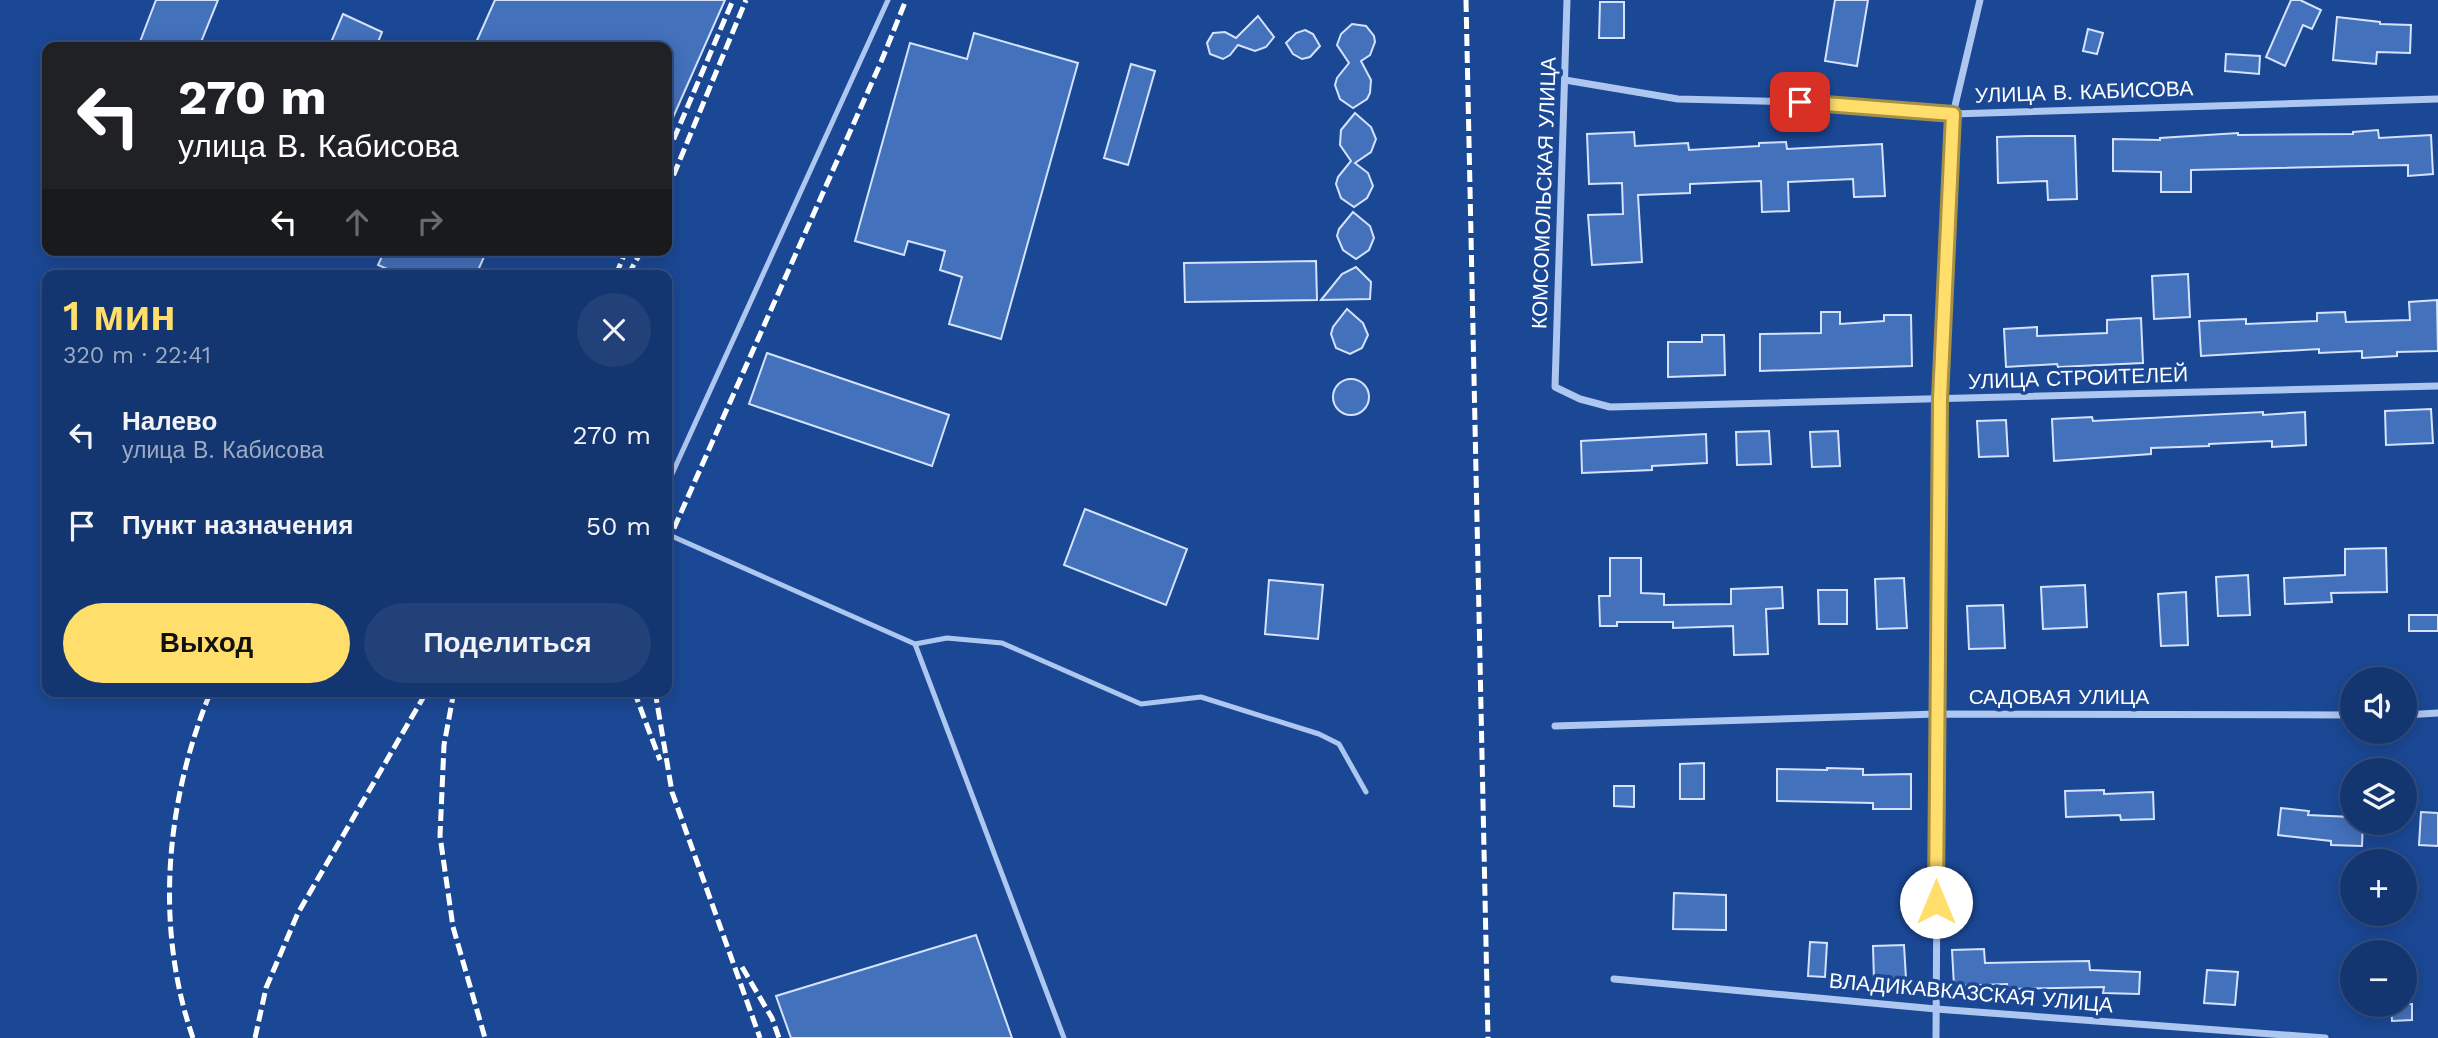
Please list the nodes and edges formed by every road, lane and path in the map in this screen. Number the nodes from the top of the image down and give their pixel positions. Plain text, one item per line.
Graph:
1 (888, 0) edge
2 (1567, 0) edge
3 (1980, 0) edge
4 (1565, 80) junction
5 (2438, 99) edge
6 (1953, 114) junction
7 (2438, 386) edge
8 (1555, 387) joint
9 (1940, 399) junction
10 (672, 474) edge
11 (672, 536) edge
12 (915, 643) junction
13 (2438, 713) edge
14 (1937, 714) junction
15 (2417, 714) edge
16 (2340, 715) edge
17 (1555, 726) dead end
18 (1366, 792) dead end
19 (1614, 979) dead end
20 (1936, 1009) junction
21 (1064, 1038) edge
22 (1936, 1038) edge
23 (2325, 1038) edge

1 - 10 lane
2 - 4 street, КОМСОМОЛЬСКАЯ УЛИЦА
3 - 6 street
4 - 6 street, УЛИЦА В. КАБИСОВА
4 - 8 street, КОМСОМОЛЬСКАЯ УЛИЦА
5 - 6 street, УЛИЦА В. КАБИСОВА
6 - 9 street
7 - 9 street, УЛИЦА СТРОИТЕЛЕЙ
8 - 9 street, УЛИЦА СТРОИТЕЛЕЙ
9 - 14 street
11 - 12 lane
12 - 18 lane
12 - 21 lane
13 - 15 street
14 - 16 street, САДОВАЯ УЛИЦА
14 - 17 street, САДОВАЯ УЛИЦА
14 - 20 street
19 - 20 street, ВЛАДИКАВКАЗСКАЯ УЛИЦА
20 - 22 street
20 - 23 street, ВЛАДИКАВКАЗСКАЯ УЛИЦА

